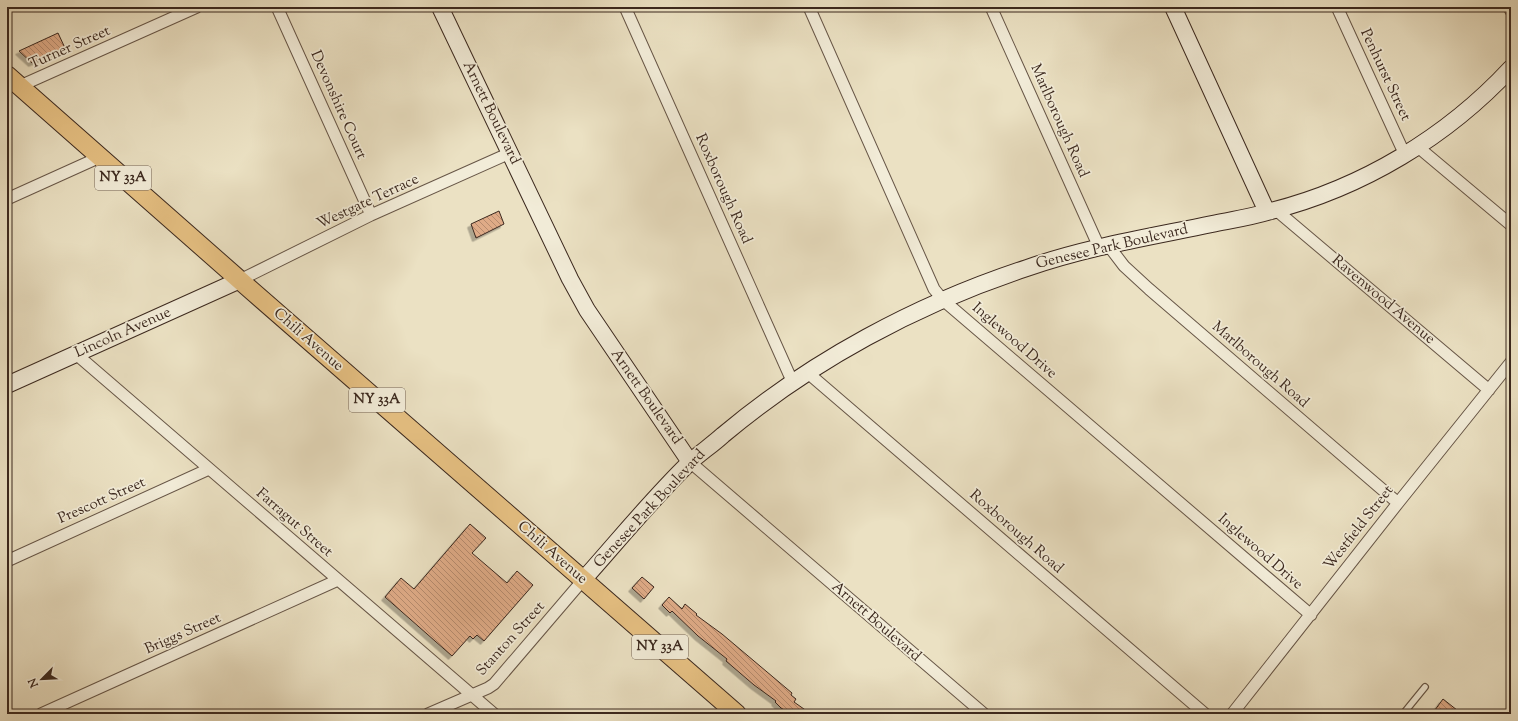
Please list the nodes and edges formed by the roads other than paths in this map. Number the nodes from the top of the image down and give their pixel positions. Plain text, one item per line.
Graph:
1 (197, 7) edge
2 (277, 7) edge
3 (440, 7) edge
4 (625, 7) edge
5 (809, 7) edge
6 (991, 7) edge
7 (1173, 7) edge
8 (1337, 7) edge
9 (1509, 7) edge
10 (1511, 11) edge
11 (1511, 68) edge
12 (14, 81) edge
13 (1411, 151) junction
14 (510, 153) junction
15 (100, 157) junction
16 (7, 199) edge
17 (1272, 211) junction
18 (371, 216) junction
19 (1511, 225) edge
20 (1103, 246) junction
21 (240, 280) junction
22 (943, 300) junction
23 (76, 354) junction
24 (1511, 362) edge
25 (808, 373) junction
26 (793, 383) junction
27 (7, 385) edge
28 (1489, 390) junction
29 (690, 462) junction
30 (209, 469) junction
31 (1398, 502) junction
32 (7, 561) edge
33 (338, 580) junction
34 (583, 580) junction
35 (1311, 615) junction
36 (1425, 687) dead end
37 (472, 695) junction
38 (40, 714) edge
39 (428, 714) edge
40 (494, 714) edge
41 (738, 714) edge
42 (984, 714) edge
43 (1205, 714) edge
44 (1232, 714) edge
45 (1403, 714) edge

1 - 12 street, Turner Street
2 - 18 street, Devonshire Court
3 - 14 street, Arnett Boulevard
4 - 26 street, Roxborough Road
5 - 22 street, Inglewood Drive
6 - 20 street, Marlborough Road
7 - 17 street, Ravenwood Avenue
8 - 13 street, Penhurst Street
9 - 10 street
11 - 13 street, Genesee Park Boulevard
12 - 15 main road, Chili Avenue / NY 33A
13 - 17 street, Genesee Park Boulevard
13 - 19 street, Penhurst Street
14 - 18 street, Westgate Terrace
14 - 29 street, Arnett Boulevard
15 - 16 street
15 - 21 main road, Chili Avenue / NY 33A
17 - 20 street, Genesee Park Boulevard
17 - 28 street, Ravenwood Avenue
18 - 21 street, Westgate Terrace
20 - 22 street, Genesee Park Boulevard
20 - 31 street, Marlborough Road
21 - 23 street, Lincoln Avenue
21 - 34 main road, Chili Avenue / NY 33A
22 - 25 street, Genesee Park Boulevard
22 - 35 street, Inglewood Drive
23 - 27 street, Lincoln Avenue
23 - 30 street, Farragut Street
24 - 28 street, Westfield Street
25 - 26 street, Genesee Park Boulevard
25 - 43 street, Roxborough Road
26 - 29 street, Genesee Park Boulevard
28 - 31 street, Westfield Street
29 - 34 street, Genesee Park Boulevard
29 - 42 street, Arnett Boulevard
30 - 32 street, Prescott Street
30 - 33 street, Farragut Street
31 - 35 street, Westfield Street
33 - 37 street, Farragut Street
33 - 38 street, Briggs Street
34 - 37 street, Stanton Street
34 - 41 main road, Chili Avenue / NY 33A
35 - 44 street, Westfield Street
36 - 45 lane
37 - 39 street, Stanton Street
37 - 40 street, Farragut Street

